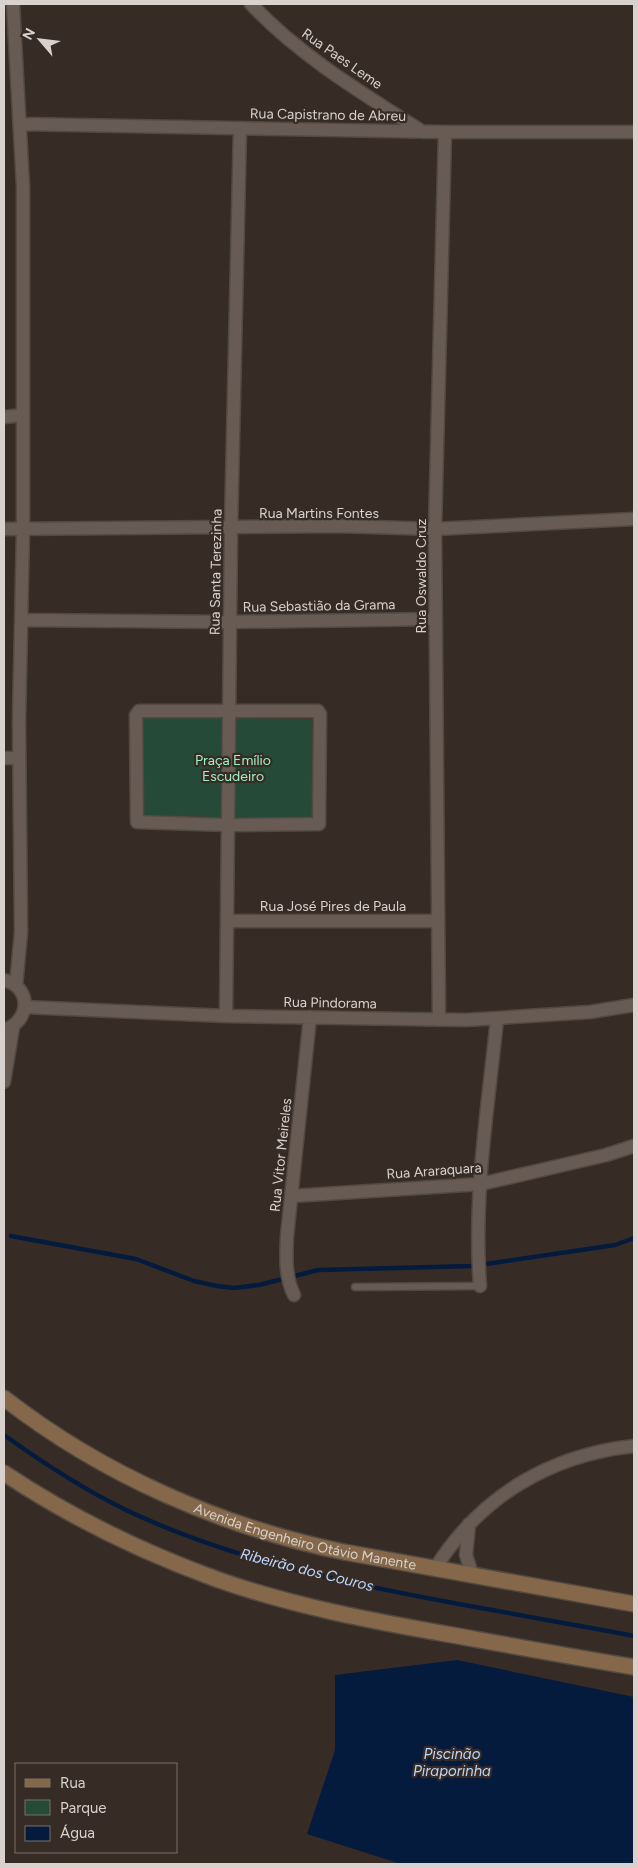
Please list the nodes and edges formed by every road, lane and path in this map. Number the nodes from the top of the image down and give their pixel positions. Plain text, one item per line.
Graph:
1 (14, 4) edge
2 (251, 4) edge
3 (21, 124) junction
4 (240, 128) junction
5 (422, 132) junction
6 (445, 132) junction
7 (634, 132) edge
8 (23, 415) junction
9 (4, 417) edge
10 (634, 519) edge
11 (231, 528) junction
12 (4, 529) edge
13 (23, 530) junction
14 (435, 530) junction
15 (436, 619) junction
16 (21, 620) junction
17 (230, 622) junction
18 (230, 711) junction
19 (4, 758) edge
20 (19, 758) junction
21 (228, 825) junction
22 (438, 920) junction
23 (227, 921) junction
24 (4, 980) edge
25 (16, 986) junction
26 (634, 1004) edge
27 (25, 1007) junction
28 (226, 1016) junction
29 (310, 1017) junction
30 (497, 1019) junction
31 (439, 1020) junction
32 (8, 1028) edge
33 (4, 1082) edge
34 (634, 1146) edge
35 (481, 1184) junction
36 (292, 1196) junction
37 (480, 1281) joint
38 (355, 1287) dead end
39 (292, 1291) dead end
40 (4, 1398) edge
41 (634, 1446) edge
42 (4, 1473) edge
43 (469, 1524) junction
44 (436, 1568) junction
45 (472, 1574) junction
46 (634, 1604) edge
47 (634, 1668) edge

1 - 3 street
2 - 5 street, Rua Paes Leme
3 - 4 street, Rua Capistrano de Abreu
3 - 8 street
4 - 5 street, Rua Capistrano de Abreu
4 - 11 street, Rua Santa Terezinha
5 - 6 street, Rua Capistrano de Abreu
6 - 7 street, Rua Capistrano de Abreu
6 - 14 street, Rua Oswaldo Cruz
8 - 9 street
8 - 13 street
10 - 14 street, Rua Martins Fontes
11 - 13 street, Rua Martins Fontes
11 - 14 street, Rua Martins Fontes
11 - 17 street, Rua Santa Terezinha
12 - 13 street, Rua Martins Fontes
13 - 16 street
14 - 15 street, Rua Oswaldo Cruz
15 - 17 street, Rua Sebastião da Grama
15 - 22 street, Rua Oswaldo Cruz
16 - 17 street, Rua Sebastião da Grama
16 - 20 street
17 - 18 street, Rua Santa Terezinha
18 - 21 street, Rua Santa Terezinha
18 - 21 street
18 - 21 street
19 - 20 street
20 - 25 street
21 - 23 street, Rua Santa Terezinha
22 - 23 street, Rua José Pires de Paula
22 - 31 street, Rua Oswaldo Cruz
23 - 28 street, Rua Santa Terezinha
24 - 25 street
25 - 27 street
26 - 30 street, Rua Pindorama
27 - 28 street, Rua Pindorama
27 - 32 street
28 - 29 street, Rua Pindorama
29 - 31 street, Rua Pindorama
29 - 36 street, Rua Vitor Meireles
30 - 31 street, Rua Pindorama
30 - 35 street
32 - 33 street
34 - 35 street, Rua Araraquara
35 - 36 street, Rua Araraquara
35 - 37 street
36 - 39 street, Rua Vitor Meireles
37 - 38 lane
40 - 44 main road, Avenida Engenheiro Otávio Manente
41 - 43 street
42 - 47 main road
43 - 44 street
43 - 45 street
44 - 45 main road, Avenida Engenheiro Otávio Manente
45 - 46 main road, Avenida Engenheiro Otávio Manente

